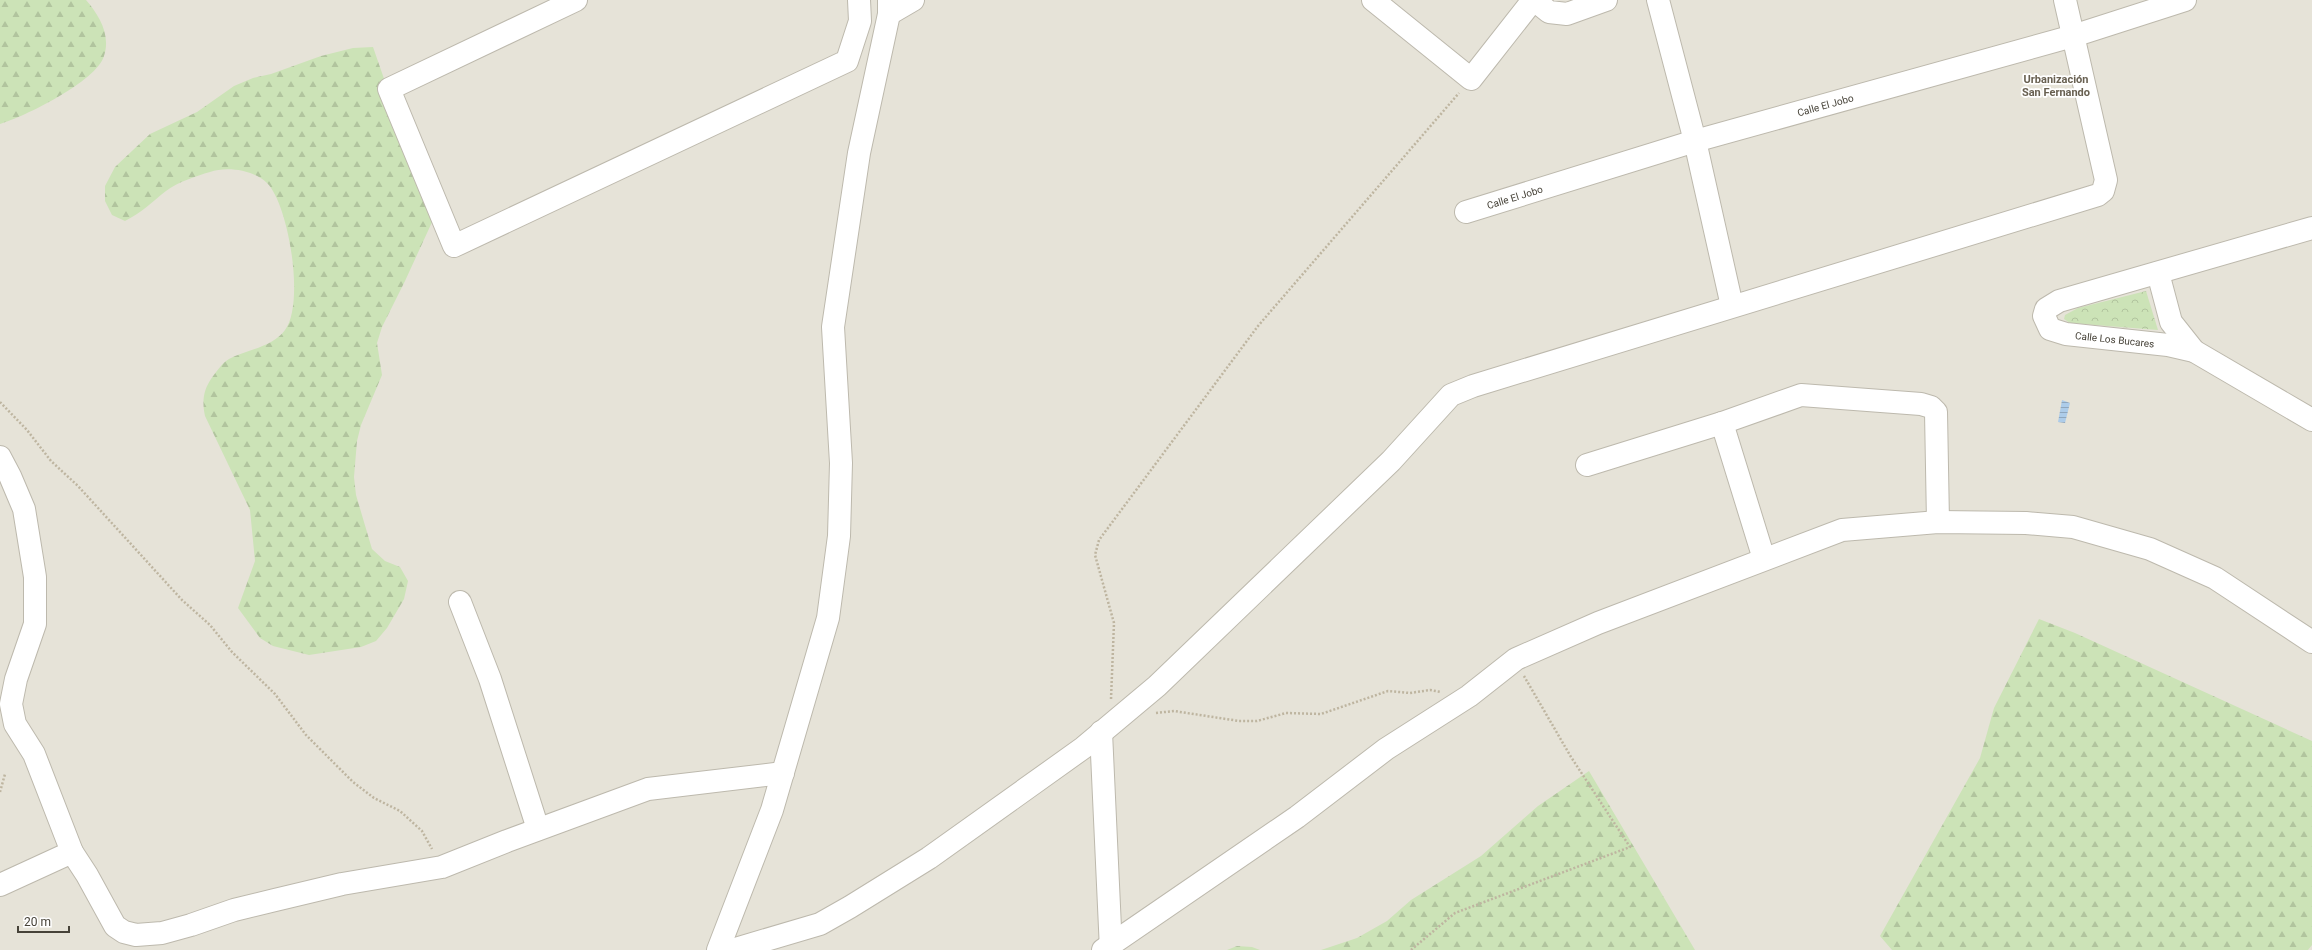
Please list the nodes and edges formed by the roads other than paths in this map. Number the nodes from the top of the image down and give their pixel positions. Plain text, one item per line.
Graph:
1 (576, 0) edge
2 (913, 0) edge
3 (1373, 0) edge
4 (1533, 0) edge
5 (1606, 0) edge
6 (1658, 0) edge
7 (2065, 0) edge
8 (2185, 0) edge
9 (889, 7) edge
10 (859, 10) edge
11 (2074, 36) junction
12 (1694, 142) junction
13 (1466, 212) dead end
14 (2312, 228) edge
15 (2158, 274) junction
16 (1732, 306) junction
17 (2194, 352) junction
18 (2312, 420) edge
19 (1722, 424) junction
20 (0, 458) edge
21 (1587, 465) dead end
22 (1938, 522) junction
23 (1764, 559) junction
24 (460, 602) dead end
25 (2312, 642) edge
26 (1105, 729) junction
27 (783, 773) junction
28 (538, 829) junction
29 (72, 852) junction
30 (0, 885) edge
31 (1108, 948) edge
32 (718, 950) edge
33 (732, 950) edge

1 - 10 street
2 - 9 street
3 - 4 street
4 - 5 street
6 - 12 street
7 - 11 street
8 - 11 street, Calle El Jobo
9 - 27 street
11 - 12 street, Calle El Jobo
11 - 16 street
12 - 13 street, Calle El Jobo
12 - 16 street
14 - 15 street
15 - 17 street, Calle Los Bucares
15 - 17 street, Calle Los Bucares
16 - 26 street
17 - 18 street, Calle Los Bucares
19 - 21 street
19 - 22 street
19 - 23 street
20 - 29 street
22 - 23 street
22 - 25 street
23 - 31 street
24 - 28 street
26 - 31 street
26 - 33 street
27 - 28 street
27 - 32 street
28 - 29 street
29 - 30 street

